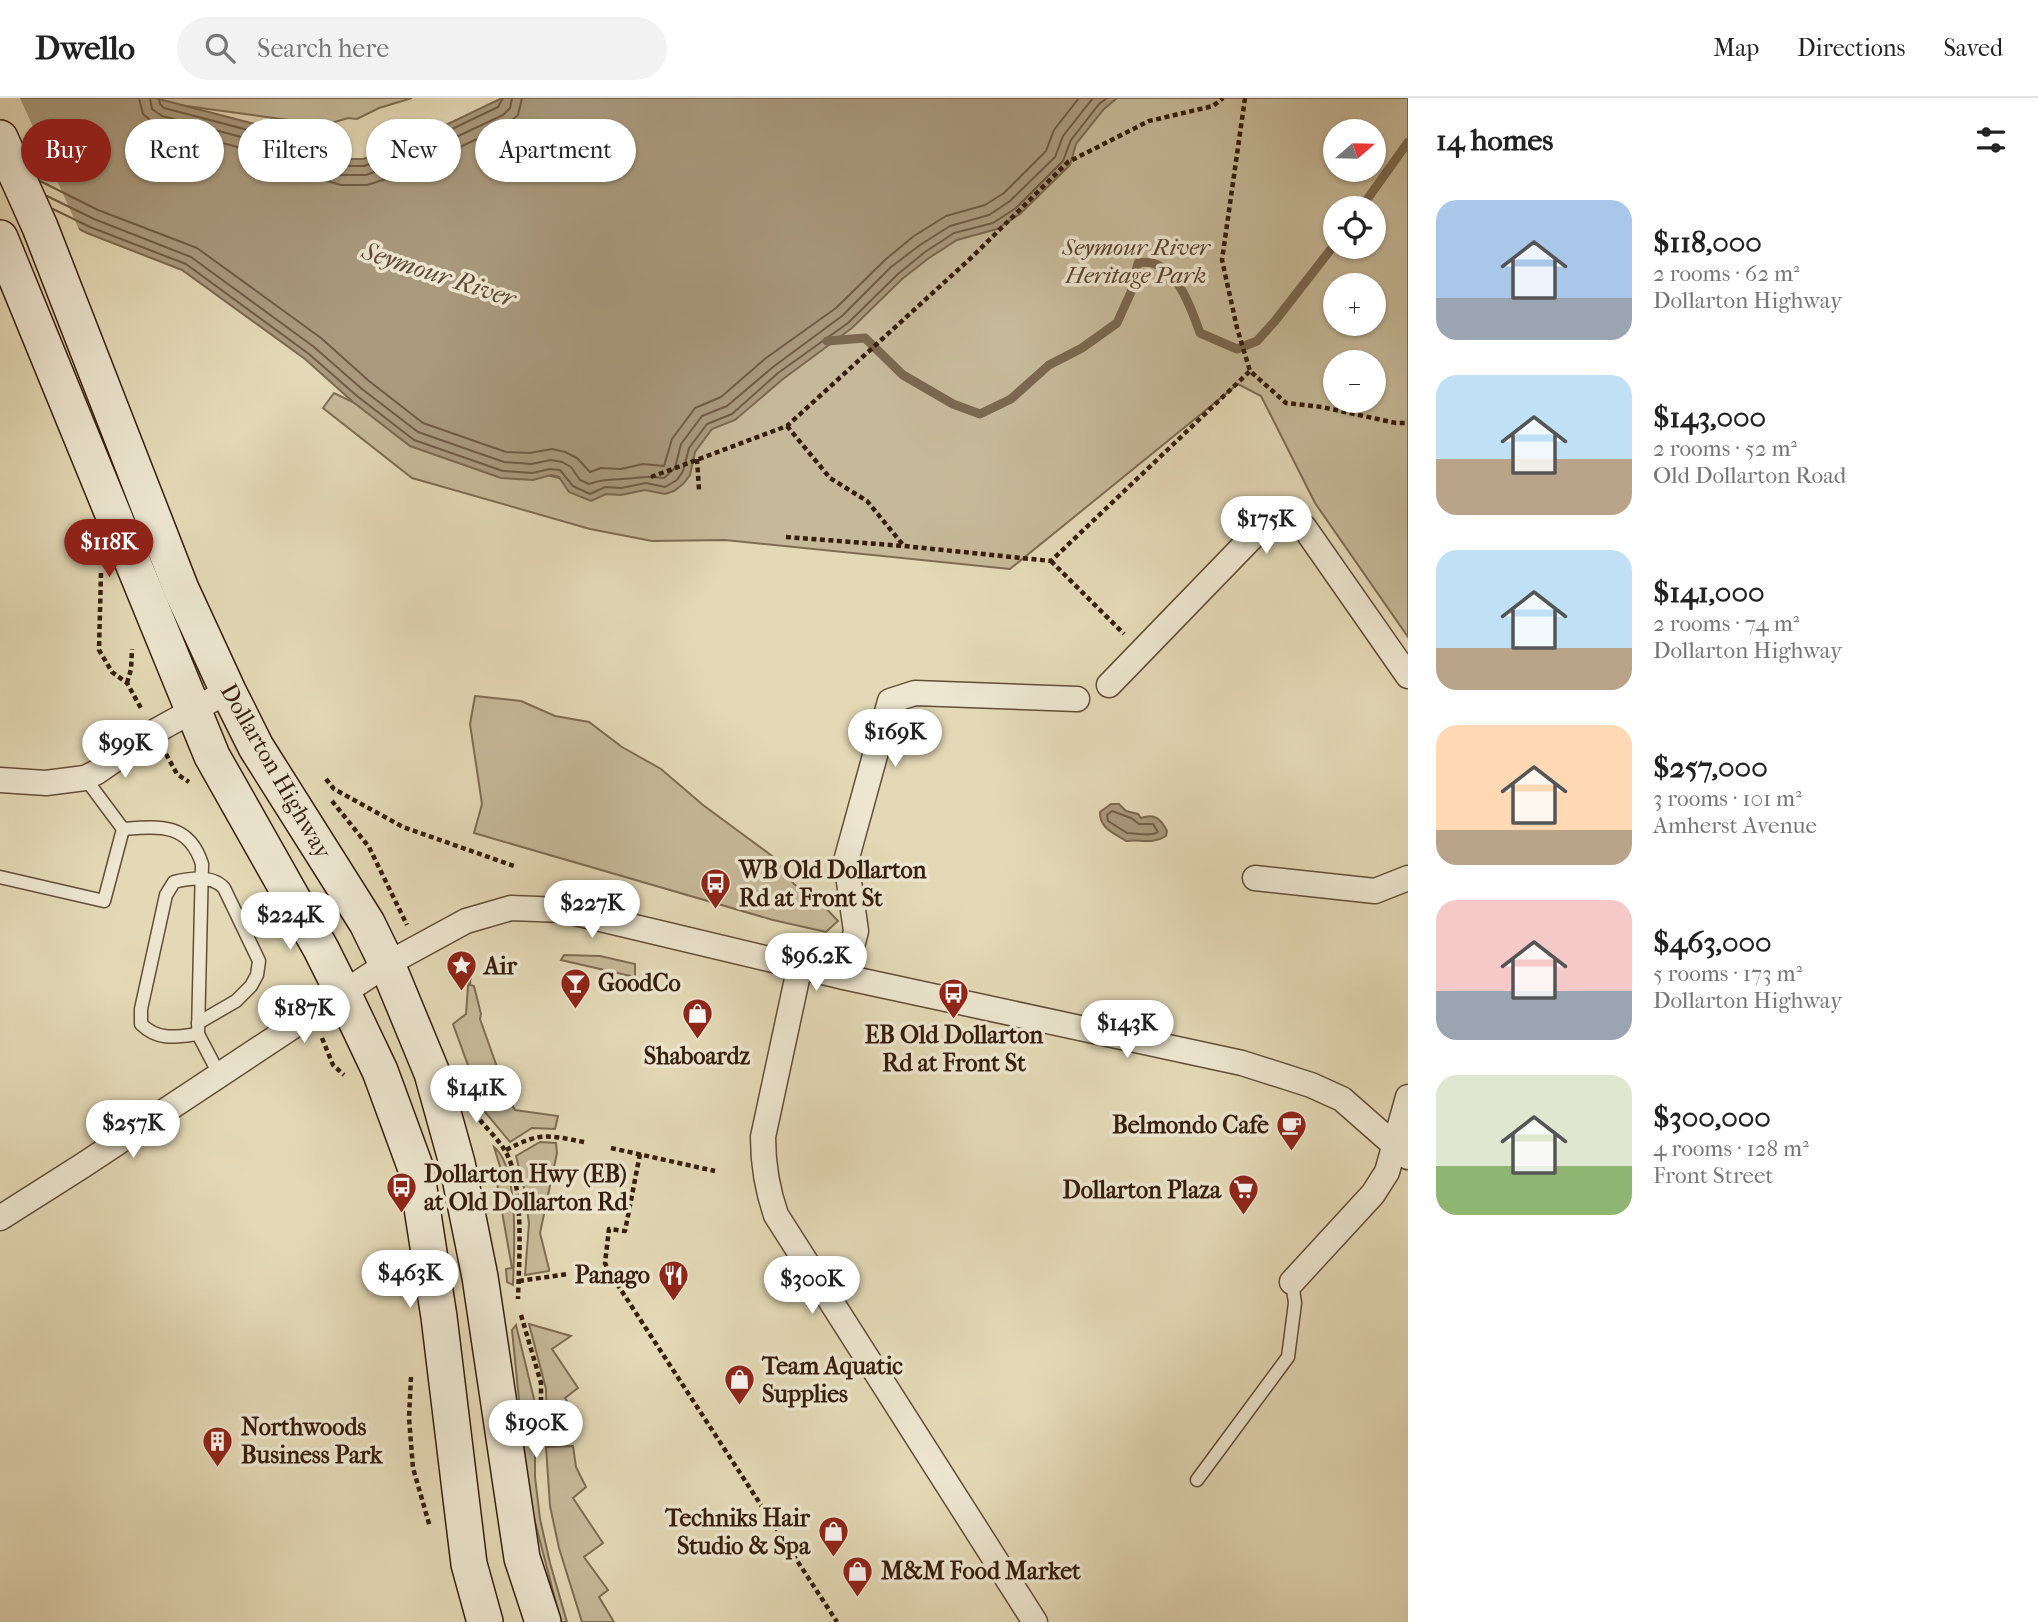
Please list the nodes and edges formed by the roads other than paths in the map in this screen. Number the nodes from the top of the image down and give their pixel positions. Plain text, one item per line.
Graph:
1 (0, 138) edge
2 (0, 238) edge
3 (1408, 676) edge
4 (1109, 685) dead end
5 (228, 691) junction
6 (1077, 699) dead end
7 (193, 711) junction
8 (85, 778) junction
9 (0, 779) edge
10 (123, 829) junction
11 (0, 877) edge
12 (1255, 878) dead end
13 (1408, 878) edge
14 (202, 879) junction
15 (387, 964) junction
16 (800, 965) junction
17 (844, 977) junction
18 (342, 991) junction
19 (198, 1029) junction
20 (219, 1074) junction
21 (1408, 1097) edge
22 (1402, 1151) edge
23 (0, 1218) edge
24 (1292, 1282) joint
25 (1197, 1480) dead end
26 (485, 1622) edge
27 (542, 1622) edge
28 (1035, 1622) edge

1 - 5 main road, Dollarton Highway
2 - 7 main road, Dollarton Highway
3 - 4 street
5 - 7 street
5 - 15 main road, Dollarton Highway
6 - 17 street
7 - 8 street
7 - 18 main road, Dollarton Highway
8 - 9 street
8 - 10 lane
10 - 11 lane
10 - 14 lane
12 - 13 street
14 - 19 lane
14 - 19 lane
14 - 19 lane
15 - 16 street
15 - 18 street
15 - 27 main road, Dollarton Highway
16 - 17 street
16 - 28 street
17 - 22 street
18 - 20 street
18 - 26 main road, Dollarton Highway
19 - 20 lane
20 - 23 street
21 - 22 street
22 - 24 street
24 - 25 lane

